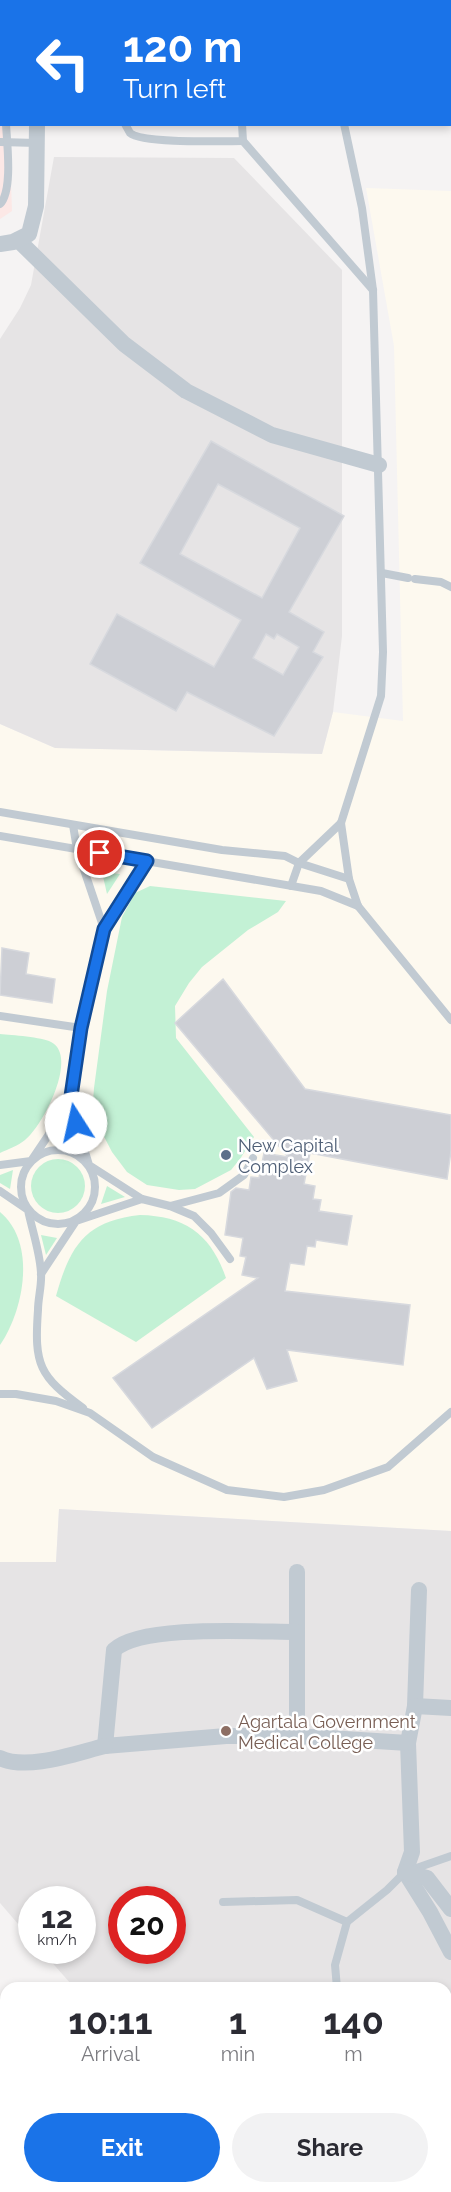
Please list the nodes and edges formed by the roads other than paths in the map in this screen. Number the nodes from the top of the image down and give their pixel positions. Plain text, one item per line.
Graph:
1 (6, 126) edge
2 (37, 126) edge
3 (126, 126) edge
4 (242, 126) edge
5 (344, 126) edge
6 (243, 141) junction
7 (3, 142) edge
8 (37, 143) junction
9 (0, 204) edge
10 (18, 240) junction
11 (0, 243) edge
12 (373, 290) junction
13 (379, 465) junction
14 (382, 573) junction
15 (451, 586) edge
16 (0, 813) edge
17 (341, 822) junction
18 (73, 825) junction
19 (0, 836) edge
20 (77, 849) junction
21 (147, 861) junction
22 (299, 863) junction
23 (348, 879) junction
24 (291, 886) junction
25 (358, 906) junction
26 (104, 929) junction
27 (0, 1016) edge
28 (451, 1020) edge
29 (81, 1028) junction
30 (70, 1103) junction
31 (253, 1158) dead end
32 (31, 1161) junction
33 (0, 1165) edge
34 (89, 1165) junction
35 (0, 1191) edge
36 (142, 1199) junction
37 (170, 1206) junction
38 (28, 1210) junction
39 (76, 1221) junction
40 (231, 1259) dead end
41 (41, 1274) junction
42 (0, 1394) edge
43 (451, 1412) edge
44 (90, 1413) junction
45 (297, 1572) dead end
46 (419, 1590) dead end
47 (297, 1632) junction
48 (415, 1706) junction
49 (451, 1708) edge
50 (297, 1736) junction
51 (408, 1743) junction
52 (105, 1746) junction
53 (0, 1758) edge
54 (451, 1856) edge
55 (405, 1872) junction
56 (223, 1902) dead end
57 (451, 1909) edge
58 (347, 1922) junction
59 (451, 1952) edge
60 (336, 1982) edge

1 - 7 lane
2 - 8 street
3 - 6 lane
4 - 6 lane
5 - 12 lane
6 - 12 lane
7 - 8 lane
7 - 9 lane
8 - 10 street
10 - 11 street
10 - 13 street
12 - 13 lane
13 - 14 lane
14 - 15 lane
14 - 17 lane
16 - 18 lane
17 - 22 lane
17 - 23 lane
18 - 20 lane
18 - 22 lane
19 - 20 lane
20 - 21 lane
20 - 26 lane
21 - 24 lane
21 - 26 lane
22 - 23 lane
22 - 24 lane
23 - 25 lane
24 - 25 lane
25 - 28 lane
26 - 29 lane
27 - 29 lane
29 - 30 lane
30 - 32 lane
30 - 34 lane
31 - 37 lane
32 - 33 lane
32 - 34 lane
32 - 38 lane
34 - 36 lane
34 - 39 lane
35 - 38 lane
36 - 37 lane
36 - 39 lane
37 - 40 lane
38 - 39 lane
38 - 41 lane
39 - 41 lane
41 - 44 lane
42 - 44 lane
43 - 44 lane
45 - 47 street
46 - 48 street
47 - 50 street
47 - 52 street
48 - 49 street
48 - 51 street
50 - 51 street
50 - 52 street
51 - 55 street
52 - 53 street
54 - 55 lane
55 - 57 street
55 - 58 lane
55 - 59 street
56 - 58 lane
58 - 60 lane

